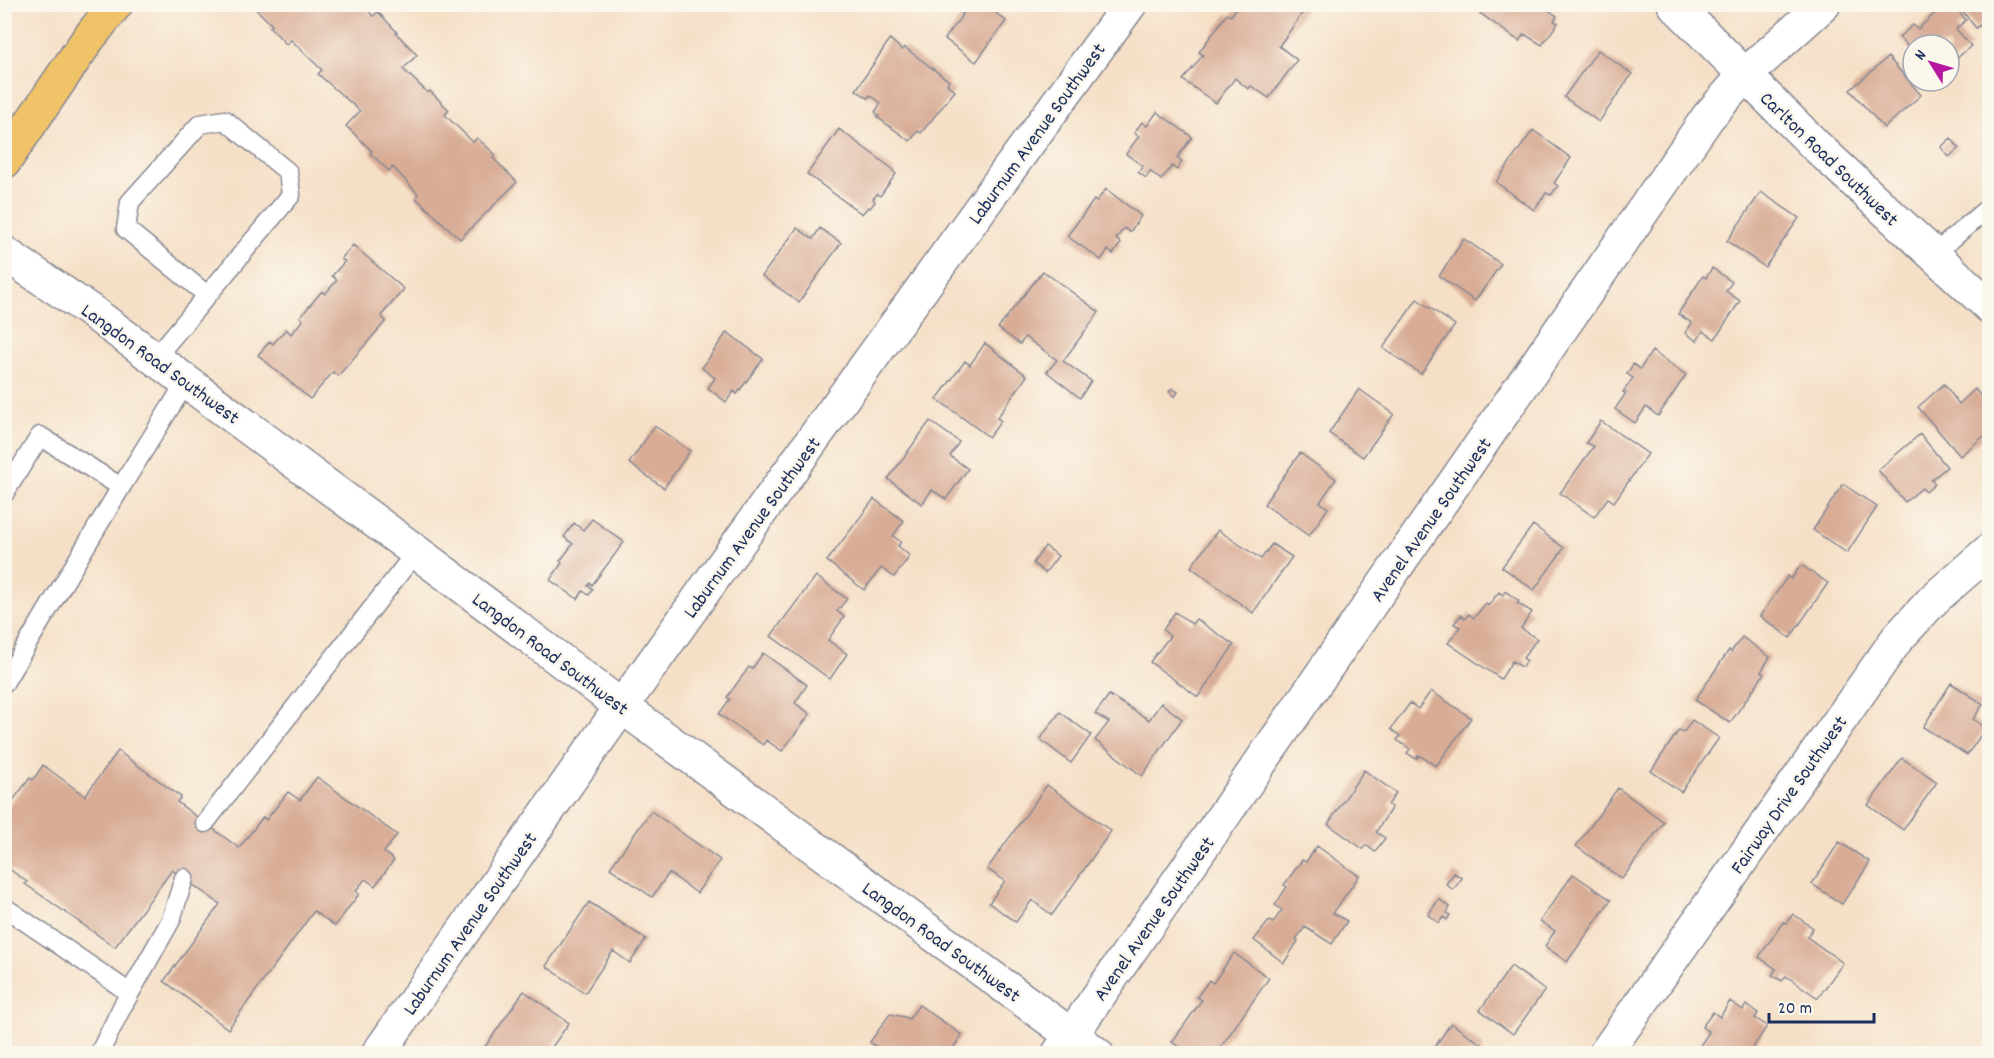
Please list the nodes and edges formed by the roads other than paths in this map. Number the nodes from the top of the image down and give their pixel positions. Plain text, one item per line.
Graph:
1 (116, 4) edge
2 (1130, 4) edge
3 (1674, 4) edge
4 (1824, 4) edge
5 (1745, 75) junction
6 (4, 162) edge
7 (1989, 206) edge
8 (4, 253) edge
9 (1933, 255) junction
10 (207, 295) junction
11 (1989, 308) edge
12 (155, 358) junction
13 (186, 381) junction
14 (121, 487) junction
15 (4, 494) edge
16 (1989, 550) edge
17 (416, 552) junction
18 (4, 683) edge
19 (621, 706) junction
20 (206, 823) dead end
21 (184, 878) dead end
22 (4, 907) edge
23 (130, 993) junction
24 (1076, 1047) edge
25 (99, 1053) edge
26 (378, 1053) edge
27 (1605, 1053) edge

1 - 6 main road
2 - 19 street, Laburnum Avenue Southwest
3 - 5 street, Carlton Road Southwest
4 - 5 street, Avenel Avenue Southwest
5 - 9 street, Carlton Road Southwest
5 - 24 street, Avenel Avenue Southwest
7 - 9 lane
8 - 12 street, Langdon Road Southwest
9 - 11 street, Carlton Road Southwest
10 - 10 lane
10 - 12 lane
12 - 13 street, Langdon Road Southwest
13 - 14 lane
13 - 17 street, Langdon Road Southwest
14 - 15 lane
14 - 18 lane
16 - 27 street, Fairway Drive Southwest
17 - 19 street, Langdon Road Southwest
17 - 20 lane
19 - 24 street, Langdon Road Southwest
19 - 26 street, Laburnum Avenue Southwest
21 - 23 lane
22 - 23 lane
23 - 25 lane

